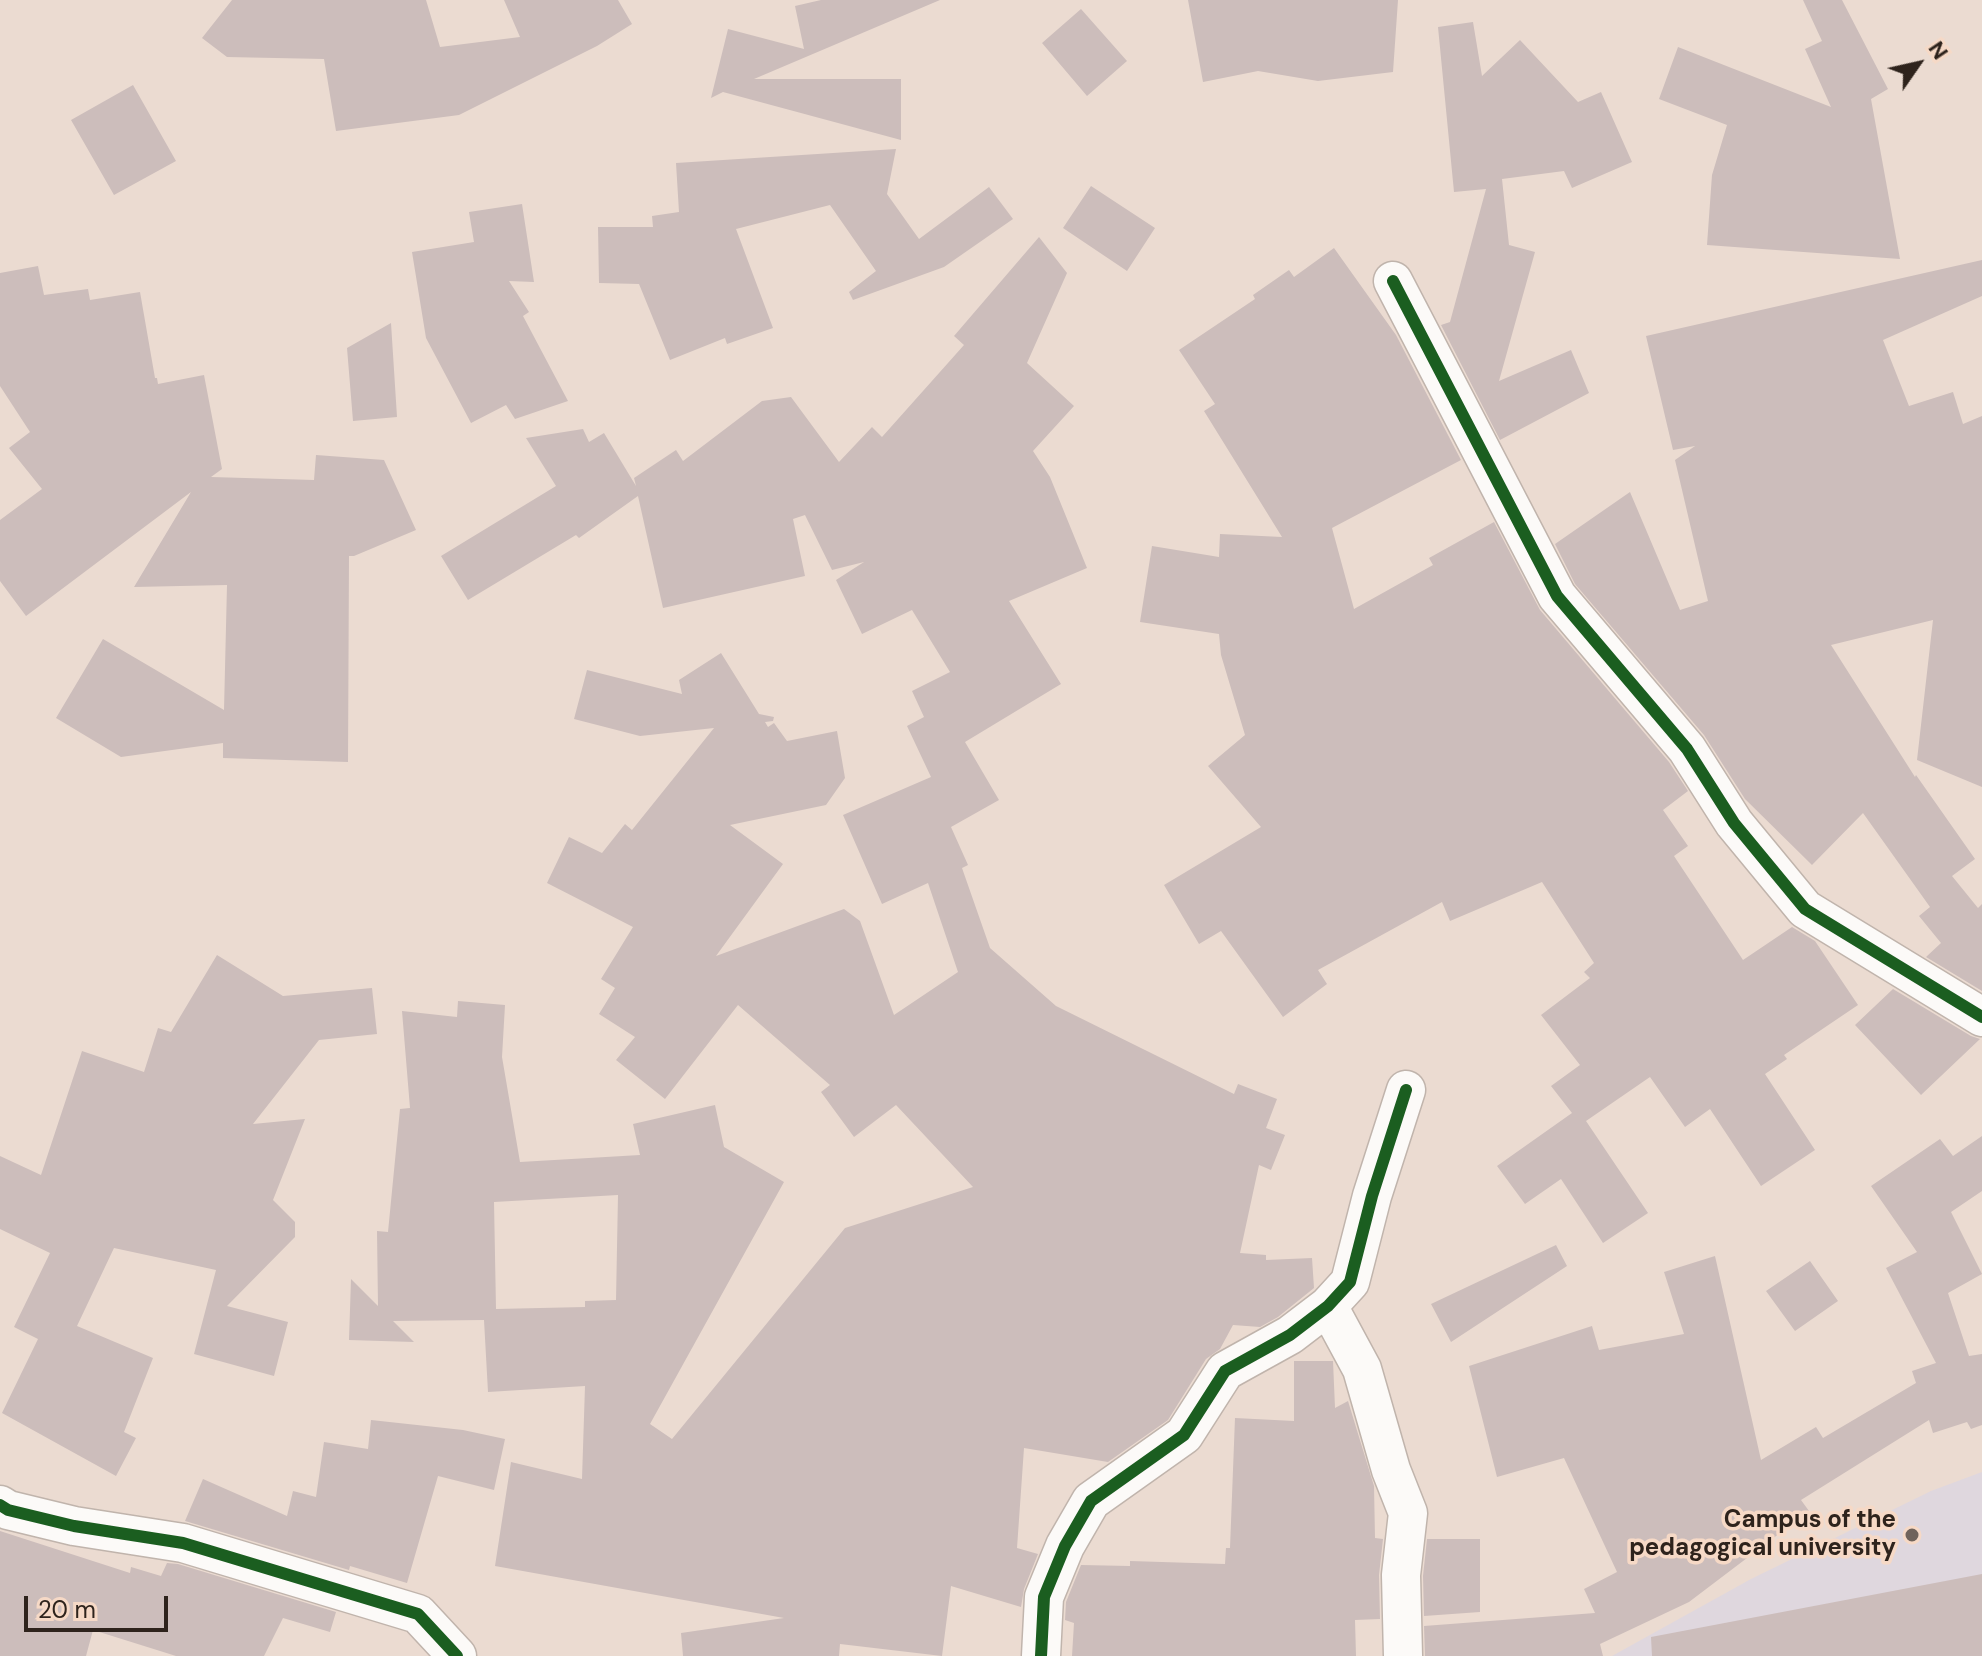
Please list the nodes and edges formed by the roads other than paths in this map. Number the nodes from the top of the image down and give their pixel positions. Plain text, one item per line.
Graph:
1 (1393, 281) dead end
2 (1982, 1017) edge
3 (1406, 1090) dead end
4 (1328, 1306) junction
5 (0, 1505) edge
6 (457, 1656) edge
7 (1041, 1656) edge
8 (1403, 1656) edge

1 - 2 street
3 - 4 street
4 - 7 street
4 - 8 street
5 - 6 street

